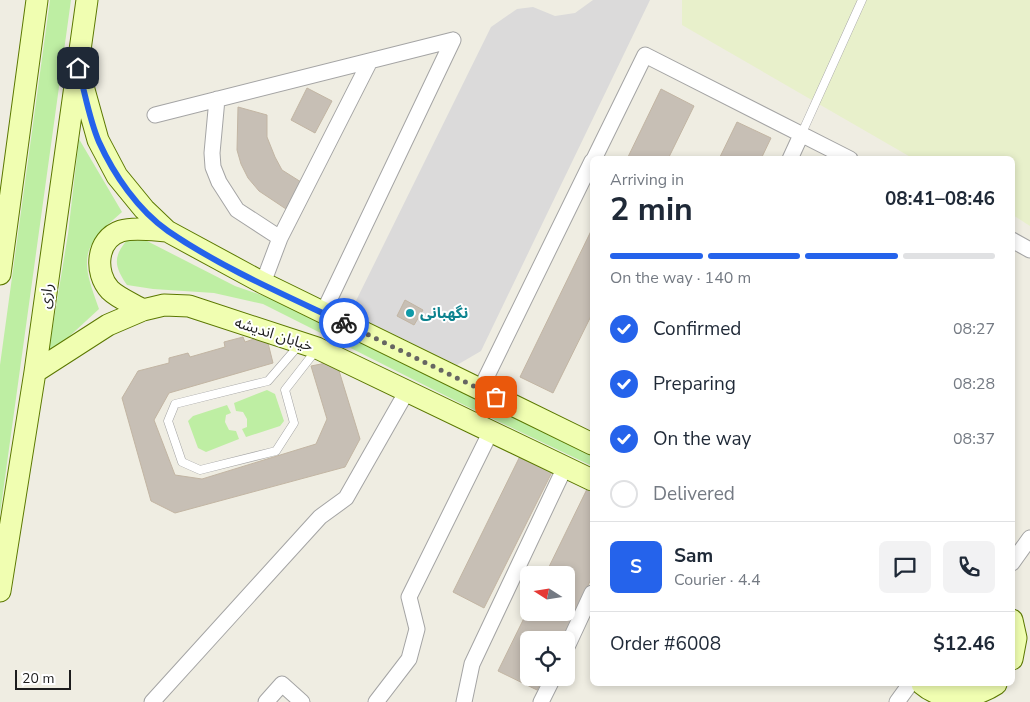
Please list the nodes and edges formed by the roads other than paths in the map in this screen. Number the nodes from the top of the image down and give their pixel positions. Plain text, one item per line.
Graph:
1 (37, 0) edge
2 (87, 0) edge
3 (862, 0) edge
4 (370, 61) junction
5 (78, 68) junction
6 (217, 99) junction
7 (155, 115) dead end
8 (801, 135) junction
9 (595, 156) edge
10 (791, 156) edge
11 (844, 156) edge
12 (590, 166) edge
13 (167, 231) junction
14 (280, 238) junction
15 (1015, 242) edge
16 (1030, 250) edge
17 (0, 274) edge
18 (263, 283) junction
19 (143, 310) junction
20 (323, 313) junction
21 (309, 345) junction
22 (35, 372) junction
23 (480, 390) junction
24 (407, 391) junction
25 (491, 431) junction
26 (590, 443) edge
27 (565, 466) junction
28 (590, 479) edge
29 (1030, 538) edge
30 (1015, 559) edge
31 (0, 591) edge
32 (590, 597) edge
33 (574, 631) edge
34 (1015, 631) edge
35 (1030, 657) edge
36 (549, 686) edge
37 (909, 686) edge
38 (925, 686) edge
39 (992, 693) edge
40 (152, 702) edge
41 (266, 702) edge
42 (302, 702) edge
43 (376, 702) edge
44 (464, 702) edge
45 (541, 702) edge
46 (897, 702) edge

1 - 17 street
2 - 5 street, رازی
3 - 8 lane
4 - 6 street
4 - 14 street
4 - 20 street
5 - 13 street
5 - 22 street, رازی
6 - 7 street
6 - 14 street
8 - 9 street
8 - 10 street
8 - 11 street
12 - 23 street
13 - 18 street
13 - 19 street
14 - 18 street
15 - 16 street
18 - 20 street
19 - 21 street, خیابان اندیشه
19 - 22 street, خیابان اندیشه
20 - 23 street
21 - 21 lane
21 - 24 street, خیابان اندیشه
22 - 31 street, رازی
23 - 26 street
24 - 25 street, خیابان اندیشه
24 - 40 street
25 - 27 street, خیابان اندیشه
25 - 43 street
27 - 28 street, خیابان اندیشه
27 - 44 street
29 - 30 street
32 - 33 street
34 - 35 street
36 - 45 street
37 - 46 street
38 - 39 street
41 - 42 street

